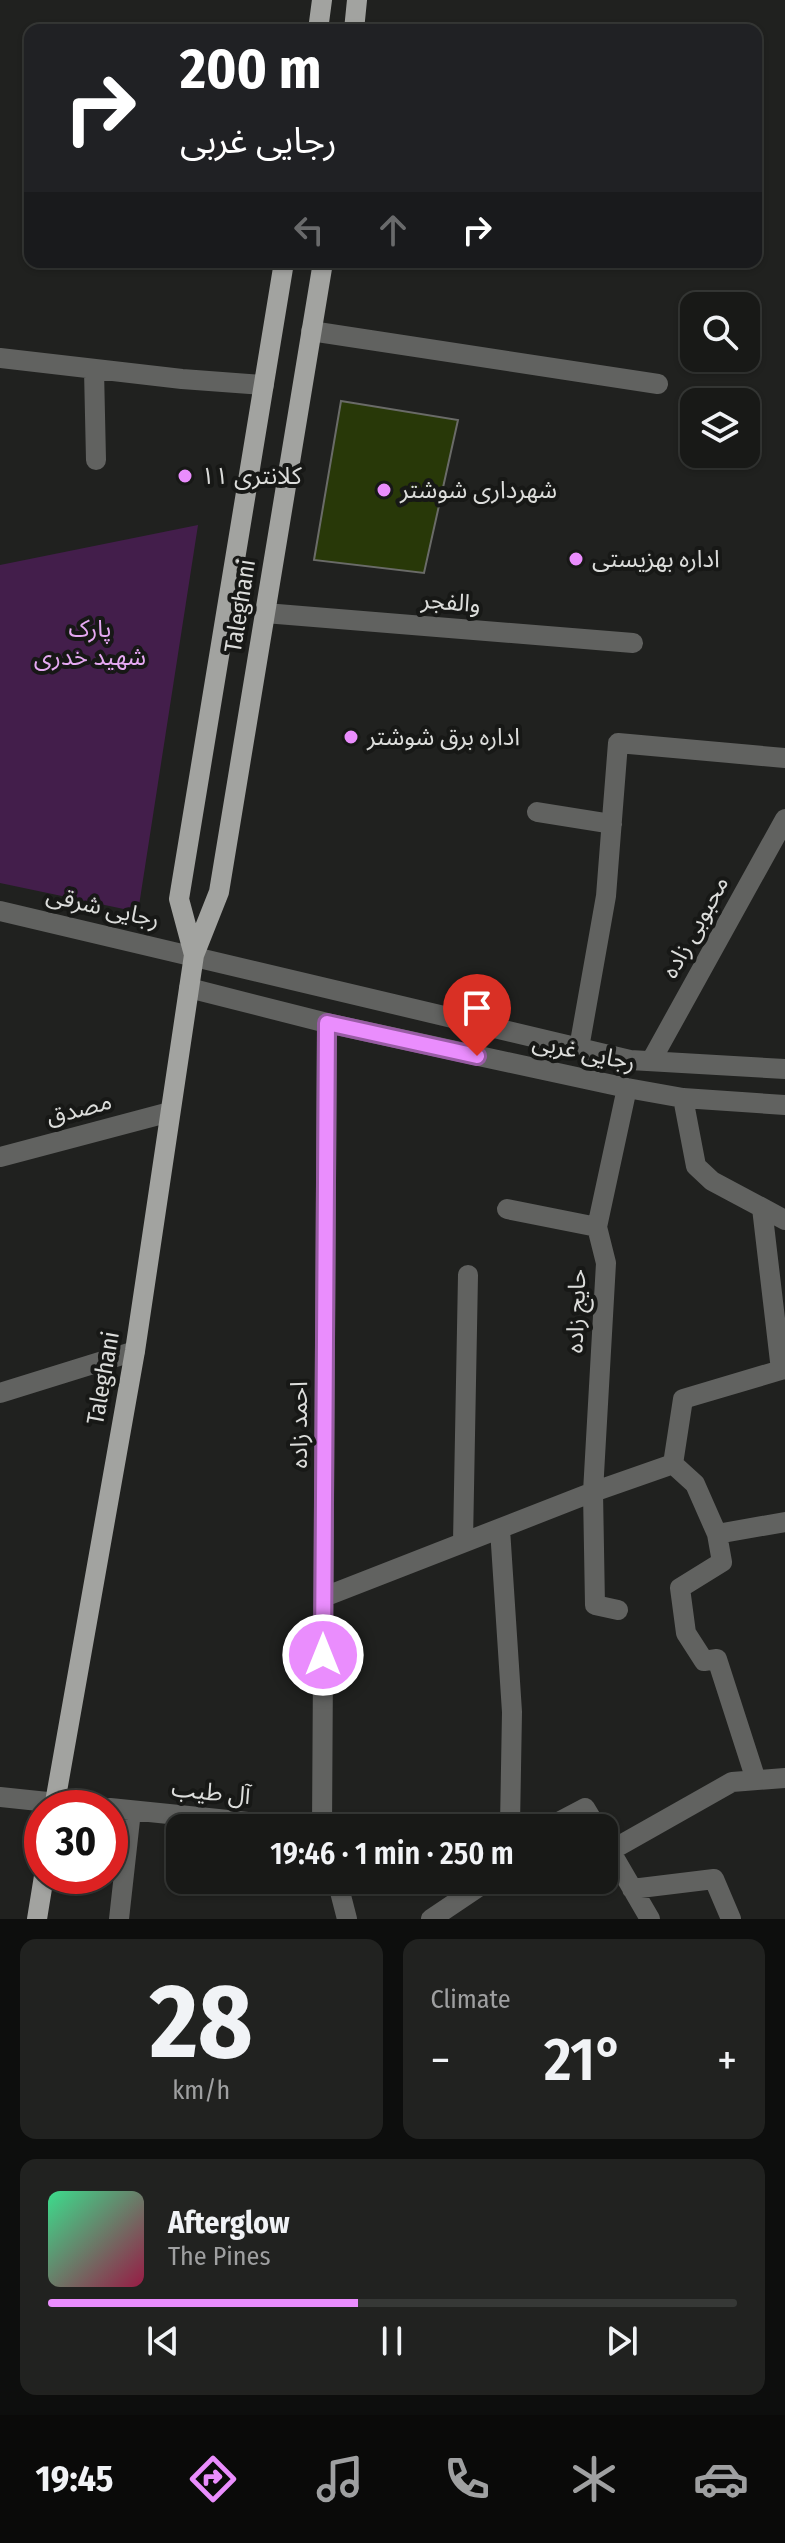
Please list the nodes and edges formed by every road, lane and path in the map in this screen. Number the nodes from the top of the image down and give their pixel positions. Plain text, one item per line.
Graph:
1 (322, 0) edge
2 (357, 0) edge
3 (319, 24) edge
4 (355, 24) edge
5 (283, 268) edge
6 (322, 268) edge
7 (311, 331) junction
8 (0, 358) edge
9 (94, 370) junction
10 (658, 384) dead end
11 (264, 385) junction
12 (96, 460) dead end
13 (265, 613) junction
14 (633, 643) dead end
15 (785, 758) edge
16 (537, 812) dead end
17 (612, 824) junction
18 (783, 826) edge
19 (0, 911) edge
20 (194, 955) junction
21 (189, 988) junction
22 (327, 1023) junction
23 (579, 1048) junction
24 (651, 1061) junction
25 (785, 1069) edge
26 (627, 1088) junction
27 (683, 1098) junction
28 (785, 1105) edge
29 (170, 1112) junction
30 (0, 1157) edge
31 (762, 1208) junction
32 (507, 1209) dead end
33 (785, 1220) edge
34 (597, 1227) junction
35 (468, 1275) dead end
36 (135, 1351) junction
37 (783, 1370) edge
38 (0, 1393) edge
39 (673, 1464) junction
40 (593, 1492) junction
41 (785, 1522) edge
42 (500, 1529) junction
43 (717, 1534) junction
44 (463, 1542) junction
45 (324, 1597) junction
46 (618, 1610) dead end
47 (785, 1778) edge
48 (756, 1780) junction
49 (58, 1790) edge
50 (0, 1797) edge
51 (24, 1801) edge
52 (128, 1810) edge
53 (166, 1814) edge
54 (322, 1814) edge
55 (510, 1814) edge
56 (618, 1840) edge
57 (618, 1865) edge
58 (632, 1889) junction
59 (41, 1894) edge
60 (118, 1894) edge
61 (341, 1894) edge
62 (468, 1894) edge
63 (36, 1918) edge
64 (119, 1919) edge
65 (347, 1919) edge
66 (431, 1919) edge
67 (650, 1919) edge
68 (731, 1919) edge

1 - 3 main road
2 - 4 main road
5 - 11 main road, Taleghani
6 - 7 main road, Taleghani
7 - 10 street
7 - 13 main road, Taleghani
8 - 9 street
9 - 11 street
9 - 12 street
11 - 20 main road, Taleghani
13 - 14 street, والفجر
13 - 20 main road, Taleghani
15 - 17 street
16 - 17 street
17 - 23 street
18 - 24 street, محبوبی زاده
19 - 20 street, رجایی شرقی
20 - 21 main road, Taleghani
20 - 23 street, رجایی غربی
21 - 22 street, رجایی غربی
21 - 29 main road, Taleghani
22 - 26 street, رجایی غربی
22 - 45 street, احمد زاده
23 - 24 street, رجایی غربی
24 - 25 street, رجایی غربی
26 - 27 street, رجایی غربی
26 - 34 street, حایج زاده
27 - 28 street, رجایی غربی
27 - 31 street
29 - 30 street, مصدق
29 - 36 main road, Taleghani
31 - 33 street
31 - 37 street
32 - 34 street
34 - 40 street, حایج زاده
35 - 44 street
36 - 38 street
36 - 49 main road, Taleghani
37 - 39 street
39 - 40 street
39 - 43 street
40 - 42 street
40 - 46 street, حایج زاده
41 - 43 street
42 - 44 street
42 - 55 street
43 - 48 street
44 - 45 street
45 - 54 street, احمد زاده
47 - 48 street
48 - 56 street
50 - 51 street, آل طیب
52 - 53 street, آل طیب
57 - 58 street
58 - 67 street
58 - 68 street
59 - 63 main road
60 - 64 street
61 - 65 street
62 - 66 street

